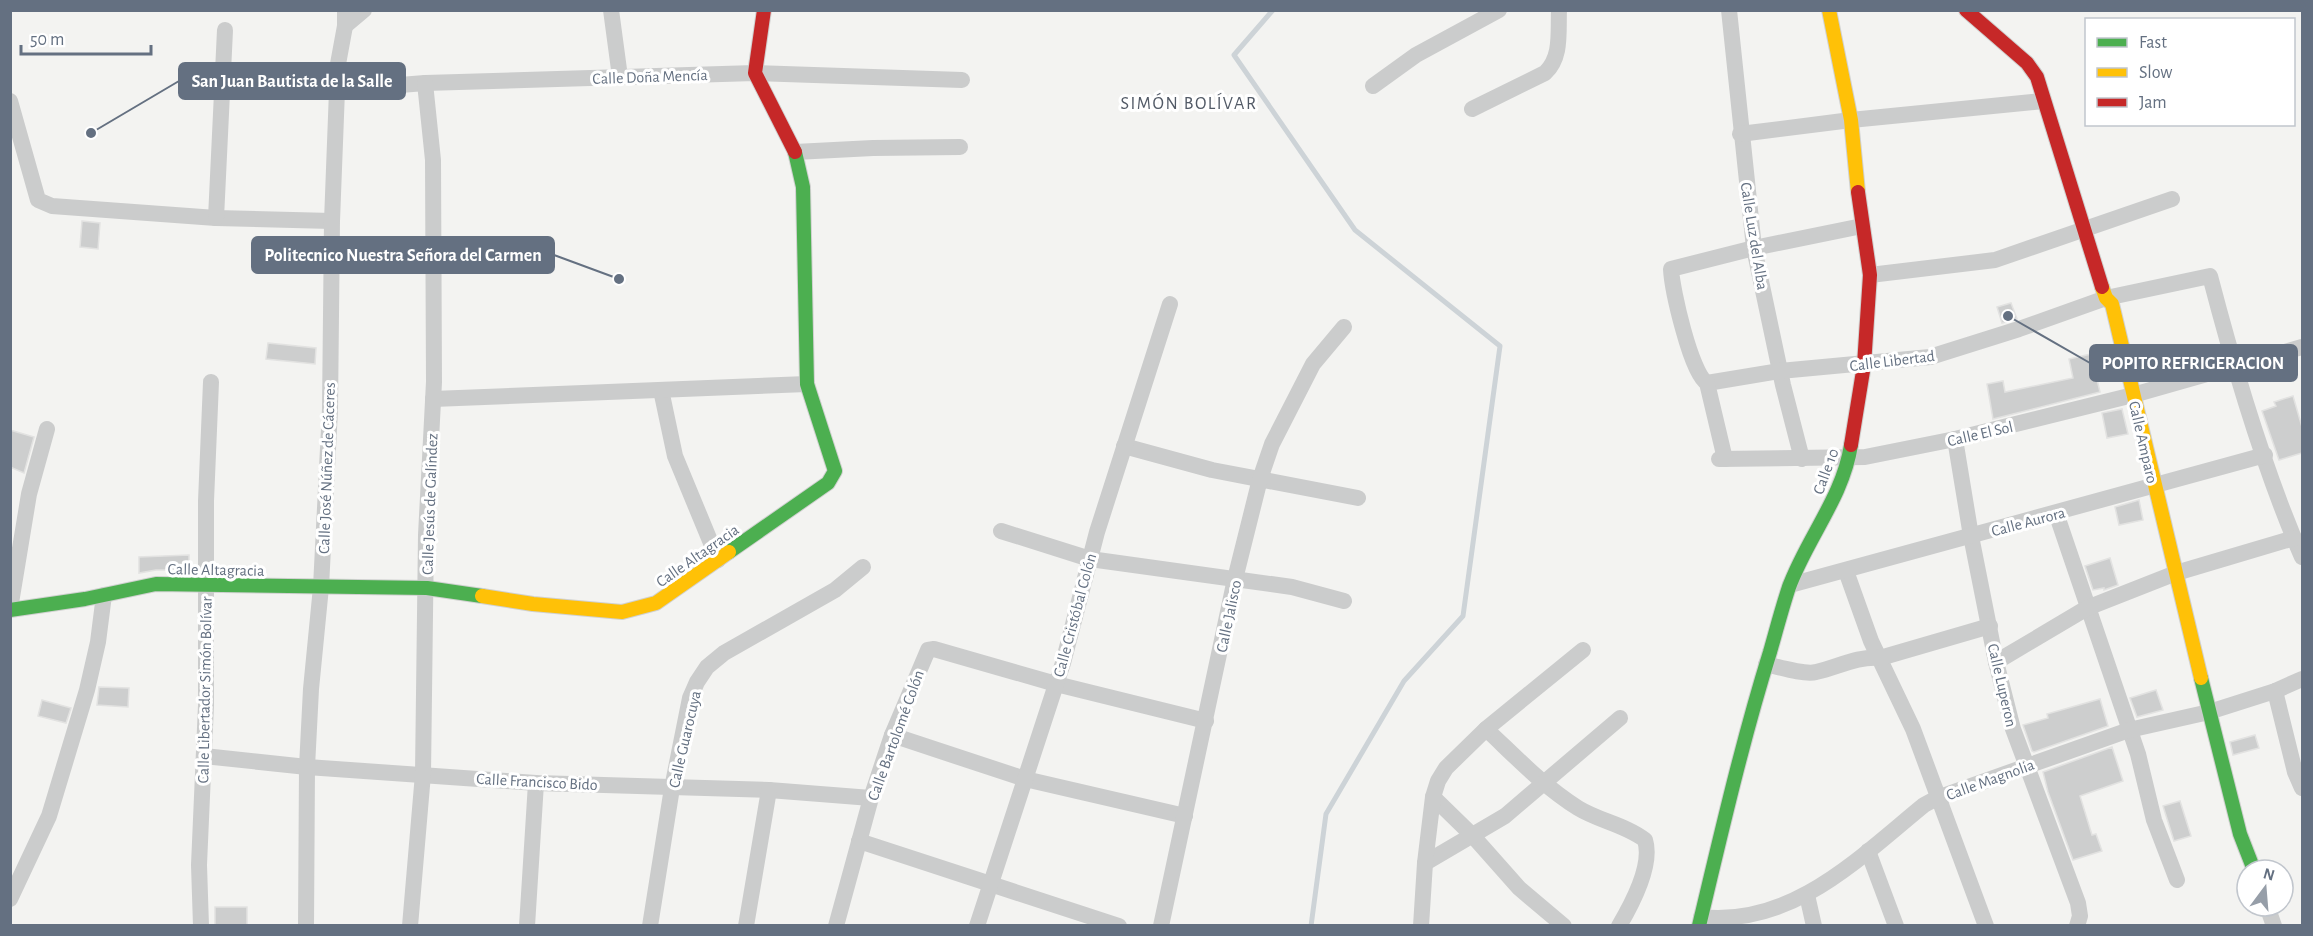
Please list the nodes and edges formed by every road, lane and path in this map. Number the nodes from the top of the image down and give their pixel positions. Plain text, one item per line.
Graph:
1 (364, 10) edge
2 (611, 10) edge
3 (764, 10) edge
4 (1499, 10) edge
5 (1559, 10) edge
6 (1729, 10) edge
7 (1829, 10) edge
8 (1966, 10) edge
9 (345, 18) edge
10 (225, 30) dead end
11 (754, 72) junction
12 (620, 77) junction
13 (962, 80) dead end
14 (425, 83) junction
15 (1373, 86) dead end
16 (338, 90) junction
17 (10, 101) edge
18 (2043, 101) junction
19 (1472, 109) dead end
20 (1851, 120) junction
21 (1740, 135) junction
22 (960, 147) dead end
23 (795, 152) junction
24 (2172, 199) dead end
25 (216, 218) junction
26 (332, 221) junction
27 (1862, 226) junction
28 (2084, 231) junction
29 (1754, 248) junction
30 (1870, 275) junction
31 (2106, 298) junction
32 (1170, 304) dead end
33 (1344, 327) dead end
34 (2302, 346) edge
35 (1864, 364) junction
36 (2235, 367) junction
37 (1780, 371) junction
38 (211, 382) dead end
39 (1707, 383) junction
40 (807, 384) junction
41 (661, 390) junction
42 (2133, 395) junction
43 (433, 399) junction
44 (47, 429) dead end
45 (1955, 439) junction
46 (1124, 446) junction
47 (2265, 455) junction
48 (1849, 458) junction
49 (1802, 459) junction
50 (1260, 479) junction
51 (2155, 487) junction
52 (1358, 498) dead end
53 (2056, 513) junction
54 (1001, 531) dead end
55 (1971, 536) junction
56 (2294, 538) junction
57 (2302, 557) edge
58 (1090, 559) junction
59 (718, 560) junction
60 (863, 567) dead end
61 (1846, 571) junction
62 (2176, 573) junction
63 (1235, 579) junction
64 (206, 585) junction
65 (1790, 585) junction
66 (321, 587) junction
67 (427, 588) junction
68 (104, 595) junction
69 (1344, 601) dead end
70 (2087, 608) junction
71 (10, 609) edge
72 (1990, 626) junction
73 (1583, 651) dead end
74 (1880, 658) junction
75 (1996, 662) junction
76 (1766, 664) junction
77 (2302, 679) edge
78 (1056, 684) junction
79 (2275, 691) junction
80 (2209, 712) junction
81 (1620, 718) dead end
82 (1206, 721) junction
83 (1486, 729) junction
84 (2129, 730) junction
85 (892, 735) junction
86 (204, 756) junction
87 (2026, 766) junction
88 (307, 767) junction
89 (423, 774) junction
90 (1025, 779) junction
91 (536, 783) junction
92 (1542, 783) junction
93 (672, 788) junction
94 (2302, 788) edge
95 (769, 790) junction
96 (1433, 797) junction
97 (871, 798) junction
98 (1937, 798) junction
99 (1185, 816) junction
100 (1472, 835) junction
101 (859, 841) junction
102 (1868, 851) junction
103 (2249, 858) edge
104 (1425, 863) junction
105 (2177, 880) dead end
106 (990, 885) junction
107 (1807, 895) junction
108 (10, 899) edge
109 (1700, 921) edge
110 (2078, 924) edge
111 (201, 926) edge
112 (306, 926) edge
113 (410, 926) edge
114 (527, 926) edge
115 (650, 926) edge
116 (746, 926) edge
117 (836, 926) edge
118 (977, 926) edge
119 (1119, 926) edge
120 (1161, 926) edge
121 (1421, 926) edge
122 (1564, 926) edge
123 (1620, 926) edge
124 (1814, 926) edge
125 (1896, 926) edge
126 (1986, 926) edge

1 - 9 street
2 - 12 street
3 - 11 street
4 - 15 street
5 - 19 street
6 - 21 street, Calle Luz del Alba
7 - 20 street, Calle 10
8 - 18 street, Calle Amparo
9 - 16 street, Calle José Núñez de Cáceres
10 - 25 street
11 - 12 street, Calle Doña Mencía
11 - 13 street, Calle Doña Mencía
11 - 23 street, Calle Altagracia
12 - 14 street, Calle Doña Mencía
14 - 16 street, Calle Doña Mencía
14 - 43 street, Calle Jesús de Galíndez
16 - 26 street, Calle José Núñez de Cáceres
17 - 25 street
18 - 20 street
18 - 28 street, Calle Amparo
20 - 21 street
20 - 27 street, Calle 10
21 - 29 street, Calle Luz del Alba
22 - 23 street
23 - 40 street, Calle Altagracia
24 - 28 street
25 - 26 street
26 - 66 street, Calle José Núñez de Cáceres
27 - 29 street
27 - 30 street, Calle 10
28 - 30 street
28 - 31 street, Calle Amparo
29 - 37 street, Calle Luz del Alba
29 - 39 street
30 - 35 street, Calle 10
31 - 35 street, Calle Libertad
31 - 36 street, Calle Libertad
31 - 42 street, Calle Amparo
32 - 46 street, Calle Cristóbal Colón
33 - 50 street, Calle Jalisco
34 - 36 street, Calle El Sol
35 - 37 street, Calle Libertad
35 - 48 street, Calle 10
36 - 42 street, Calle El Sol
36 - 47 street
37 - 39 street, Calle Libertad
37 - 49 street, Calle Luz del Alba
38 - 64 street, Calle Libertador Simón Bolívar
39 - 49 street, Calle El Sol
40 - 41 street
40 - 59 street, Calle Altagracia
41 - 43 street
41 - 59 street
42 - 45 street, Calle El Sol
42 - 51 street, Calle Amparo
43 - 67 street, Calle Jesús de Galíndez
44 - 71 street
45 - 48 street, Calle El Sol
45 - 55 street, Calle Luperon
46 - 50 street
46 - 58 street, Calle Cristóbal Colón
47 - 51 street, Calle Aurora
47 - 56 street
48 - 49 street, Calle El Sol
48 - 65 street, Calle 10
50 - 52 street
50 - 63 street, Calle Jalisco
51 - 53 street, Calle Aurora
51 - 62 street, Calle Amparo
53 - 55 street, Calle Aurora
53 - 70 street
54 - 58 street
55 - 61 street, Calle Aurora
55 - 72 street, Calle Luperon
56 - 57 street
56 - 62 street
58 - 63 street
58 - 78 street, Calle Cristóbal Colón
59 - 67 street, Calle Altagracia
60 - 93 street, Calle Guarocuya
61 - 65 street, Calle Aurora
61 - 74 street
62 - 70 street
62 - 80 street, Calle Amparo
63 - 69 street
63 - 82 street, Calle Jalisco
64 - 66 street, Calle Altagracia
64 - 68 street, Calle Altagracia
64 - 86 street, Calle Libertador Simón Bolívar
65 - 76 street, Calle 10
66 - 67 street, Calle Altagracia
66 - 88 street, Calle José Núñez de Cáceres
67 - 89 street, Calle Jesús de Galíndez
68 - 71 street, Calle Altagracia
68 - 108 street
70 - 75 street
70 - 84 street
72 - 74 street
72 - 75 street, Calle Luperon
73 - 83 street
74 - 76 street
74 - 98 street
75 - 87 street, Calle Luperon
76 - 109 street, Calle 10
77 - 79 street, Calle Magnolia
78 - 82 street, Calle Bartolomé Colón
78 - 85 street, Calle Bartolomé Colón
78 - 90 street, Calle Cristóbal Colón
79 - 80 street, Calle Magnolia
79 - 94 street
80 - 84 street, Calle Magnolia
80 - 103 street, Calle Amparo
81 - 92 street
82 - 99 street, Calle Jalisco
83 - 92 street
83 - 96 street
84 - 87 street, Calle Magnolia
84 - 105 street
85 - 90 street
85 - 97 street, Calle Bartolomé Colón
86 - 88 street, Calle Francisco Bido
86 - 111 street, Calle Libertador Simón Bolívar
87 - 98 street, Calle Magnolia
87 - 110 street, Calle Luperon
88 - 89 street, Calle Francisco Bido
88 - 112 street, Calle José Núñez de Cáceres
89 - 91 street, Calle Francisco Bido
89 - 113 street, Calle Jesús de Galíndez
90 - 99 street
90 - 106 street, Calle Cristóbal Colón
91 - 93 street, Calle Francisco Bido
91 - 114 street
92 - 100 street
92 - 123 street
93 - 95 street, Calle Francisco Bido
93 - 115 street, Calle Guarocuya
95 - 97 street, Calle Francisco Bido
95 - 116 street
96 - 100 street
96 - 104 street
97 - 101 street, Calle Bartolomé Colón
98 - 102 street, Calle Magnolia
98 - 126 street
99 - 120 street, Calle Jalisco
100 - 104 street
100 - 122 street
101 - 106 street
101 - 117 street, Calle Bartolomé Colón
102 - 107 street, Calle Magnolia
102 - 125 street
104 - 121 street
106 - 118 street, Calle Cristóbal Colón
106 - 119 street
107 - 109 street, Calle Magnolia
107 - 124 street

